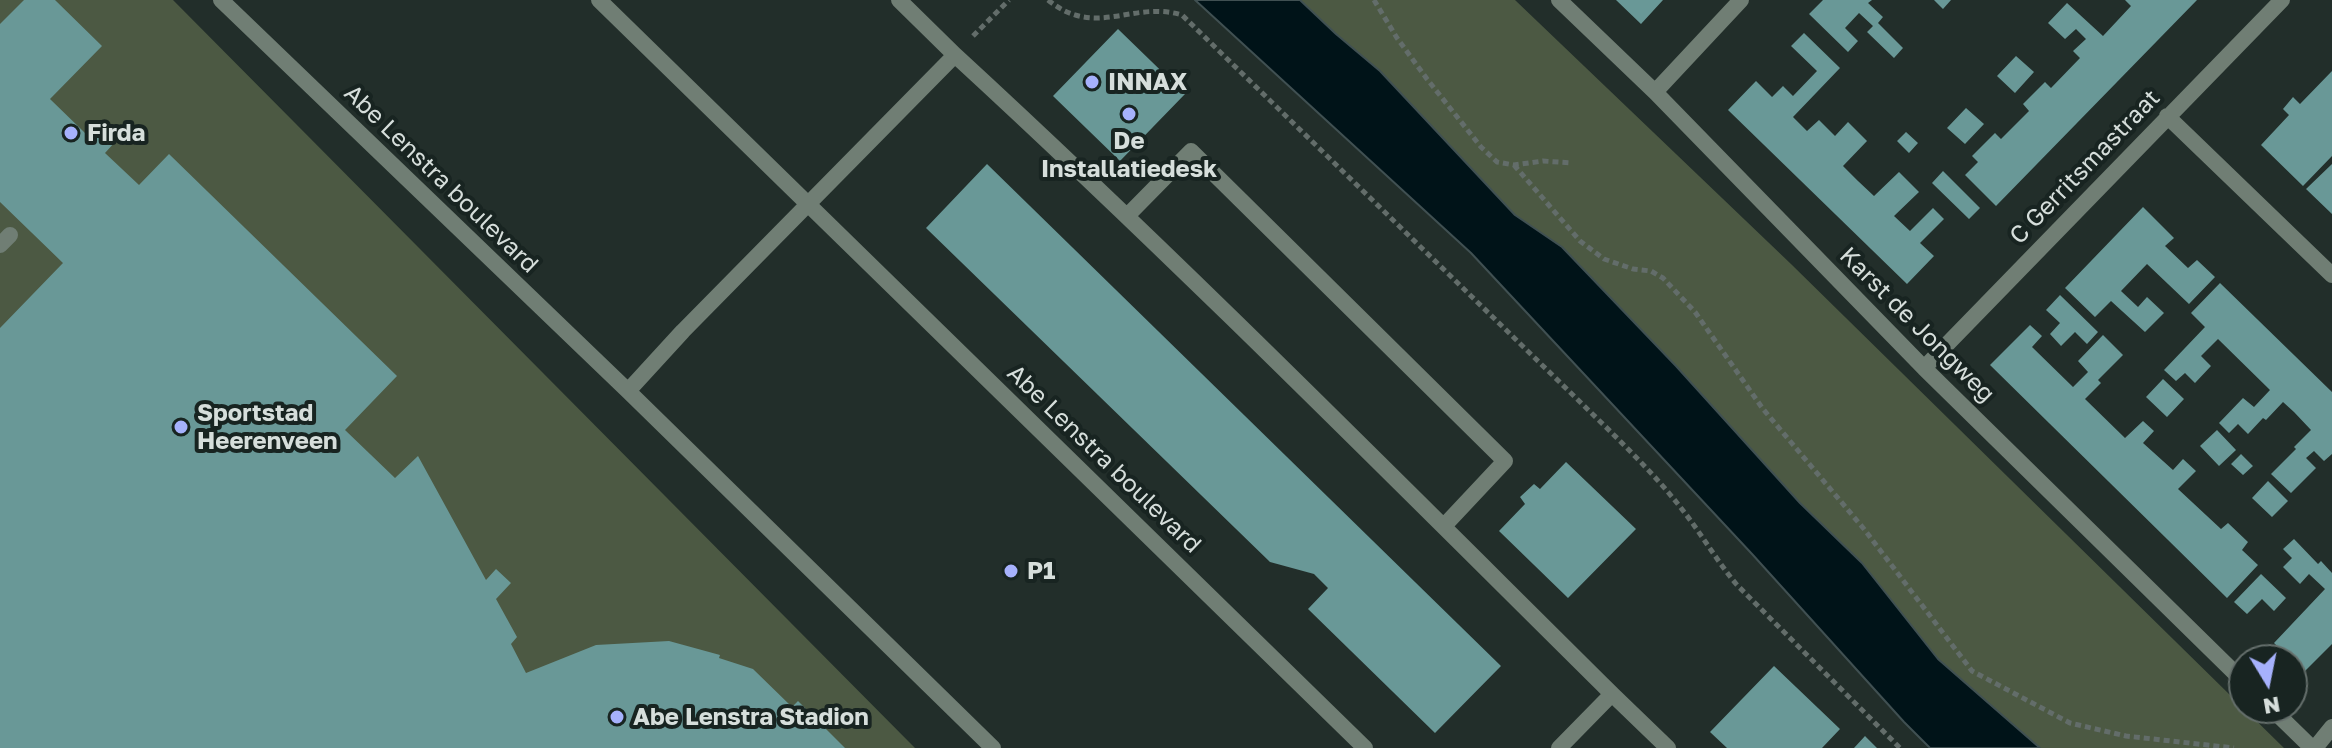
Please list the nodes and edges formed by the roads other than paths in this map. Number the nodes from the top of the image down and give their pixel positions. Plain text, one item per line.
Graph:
1 (221, 0) edge
2 (599, 0) edge
3 (899, 0) edge
4 (1559, 0) edge
5 (1741, 0) edge
6 (2282, 0) edge
7 (955, 55) junction
8 (1655, 92) junction
9 (2167, 116) junction
10 (809, 205) junction
11 (1127, 216) junction
12 (2332, 275) edge
13 (1924, 368) junction
14 (628, 391) junction
15 (1444, 526) junction
16 (2228, 666) edge
17 (1612, 694) junction
18 (2288, 724) edge
19 (2332, 727) edge
20 (993, 748) edge
21 (1365, 748) edge
22 (1559, 748) edge
23 (1668, 748) edge
24 (2313, 748) edge

1 - 14 street, Abe Lenstra boulevard
2 - 10 street, Abe Lenstra boulevard
3 - 7 street
4 - 8 street, Karst de Jongweg
5 - 8 street
6 - 9 street, C Gerritsmastraat
7 - 10 street
7 - 11 street
8 - 13 street, Karst de Jongweg
9 - 12 street
9 - 13 street, C Gerritsmastraat
10 - 14 street
10 - 21 street, Abe Lenstra boulevard
11 - 15 street
11 - 15 street
13 - 16 street, Karst de Jongweg
14 - 20 street, Abe Lenstra boulevard
15 - 17 street
17 - 22 street
17 - 23 street
18 - 24 street
19 - 24 street

